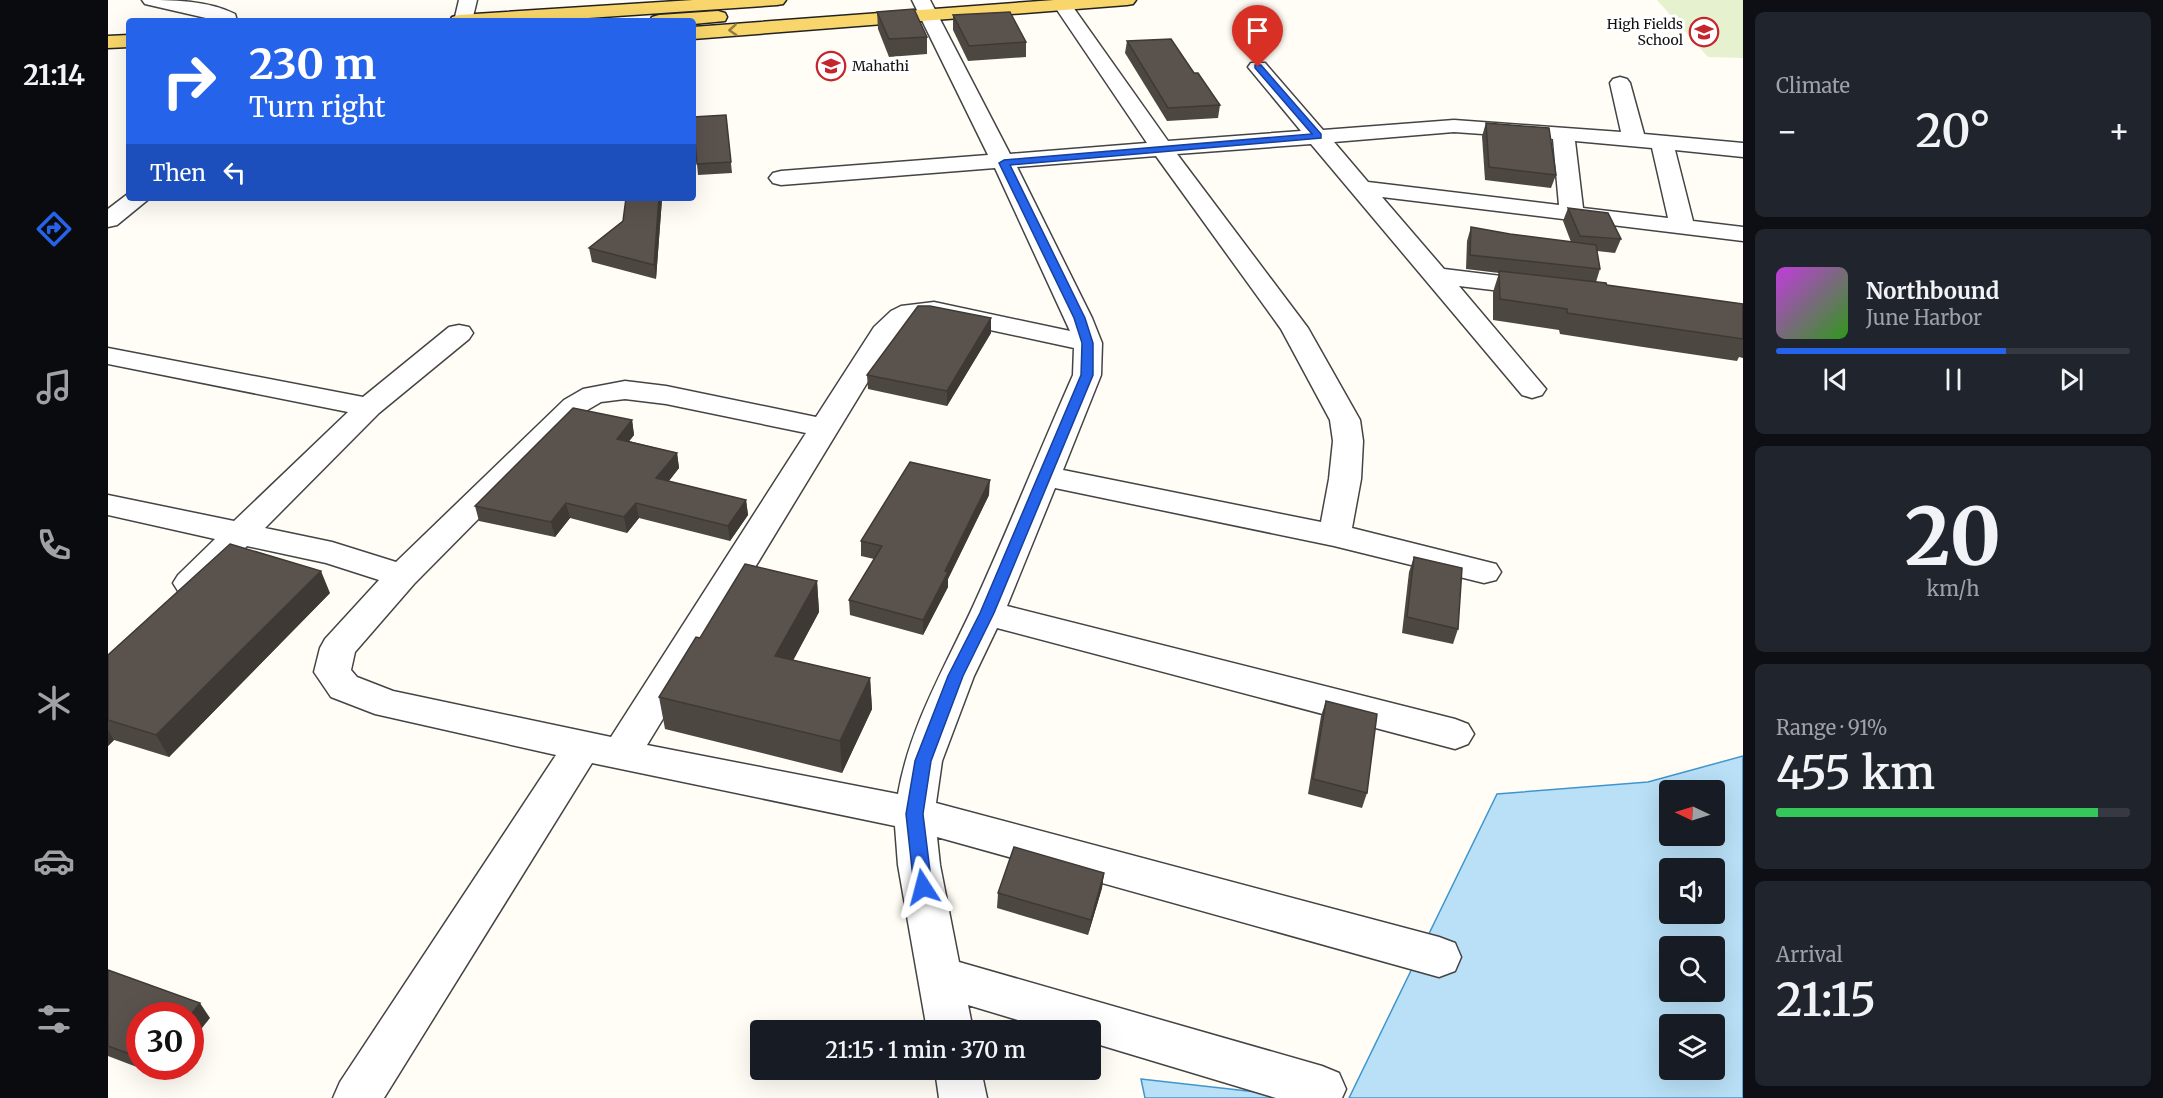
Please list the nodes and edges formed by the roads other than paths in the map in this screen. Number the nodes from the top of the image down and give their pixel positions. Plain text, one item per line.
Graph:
1 (151, 0) edge
2 (468, 0) edge
3 (777, 0) edge
4 (990, 0) edge
5 (1127, 0) edge
6 (1062, 4) junction
7 (923, 6) edge
8 (228, 18) edge
9 (462, 18) edge
10 (506, 18) edge
11 (696, 19) edge
12 (696, 33) edge
13 (126, 41) edge
14 (108, 42) edge
15 (126, 52) edge
16 (108, 54) edge
17 (1258, 67) dead end
18 (1620, 83) dead end
19 (1563, 134) junction
20 (1318, 136) junction
21 (1634, 140) junction
22 (1662, 142) junction
23 (1162, 149) junction
24 (1743, 150) edge
25 (1004, 163) junction
26 (781, 178) dead end
27 (1362, 188) junction
28 (134, 201) edge
29 (1572, 213) junction
30 (108, 220) edge
31 (1682, 226) junction
32 (1743, 234) edge
33 (1436, 276) junction
34 (1566, 290) edge
35 (459, 333) dead end
36 (1088, 343) junction
37 (108, 356) edge
38 (1532, 389) dead end
39 (369, 407) junction
40 (824, 428) junction
41 (1045, 476) junction
42 (108, 505) edge
43 (241, 532) junction
44 (1334, 535) junction
45 (1484, 572) dead end
46 (402, 576) junction
47 (166, 607) edge
48 (987, 613) junction
49 (1455, 734) dead end
50 (601, 750) junction
51 (914, 814) junction
52 (1439, 957) dead end
53 (940, 977) junction
54 (948, 1020) edge
55 (959, 1080) edge
56 (1322, 1089) dead end
57 (357, 1098) edge
58 (963, 1098) edge

1 - 8 street
2 - 9 street
3 - 10 main road
4 - 7 main road
5 - 6 main road
6 - 7 main road
6 - 23 street
7 - 11 main road
7 -> 12 main road
7 - 25 street
13 - 14 main road
15 - 16 main road
17 - 20 street
18 - 21 street
19 - 20 street
19 - 21 street
19 - 29 street
20 - 23 street
20 - 27 street
21 - 22 street
22 - 24 street
22 - 31 street
23 - 25 street
23 - 44 street
25 - 26 street
25 - 36 street
27 - 29 street
27 - 33 street
28 - 30 street
29 - 31 street
31 - 32 street
33 - 34 street
33 - 38 street
35 - 39 street
36 - 40 street
36 - 41 street
37 - 39 street
39 - 43 street
40 - 46 street
40 - 50 street
41 - 44 street
41 - 48 street
42 - 43 street
43 - 46 street
43 - 47 street
44 - 45 street
46 - 50 street
48 - 49 street
48 - 51 street
50 - 51 street
50 - 57 street
51 - 52 street
51 - 53 street
53 - 54 street
53 - 56 street
55 - 58 street

